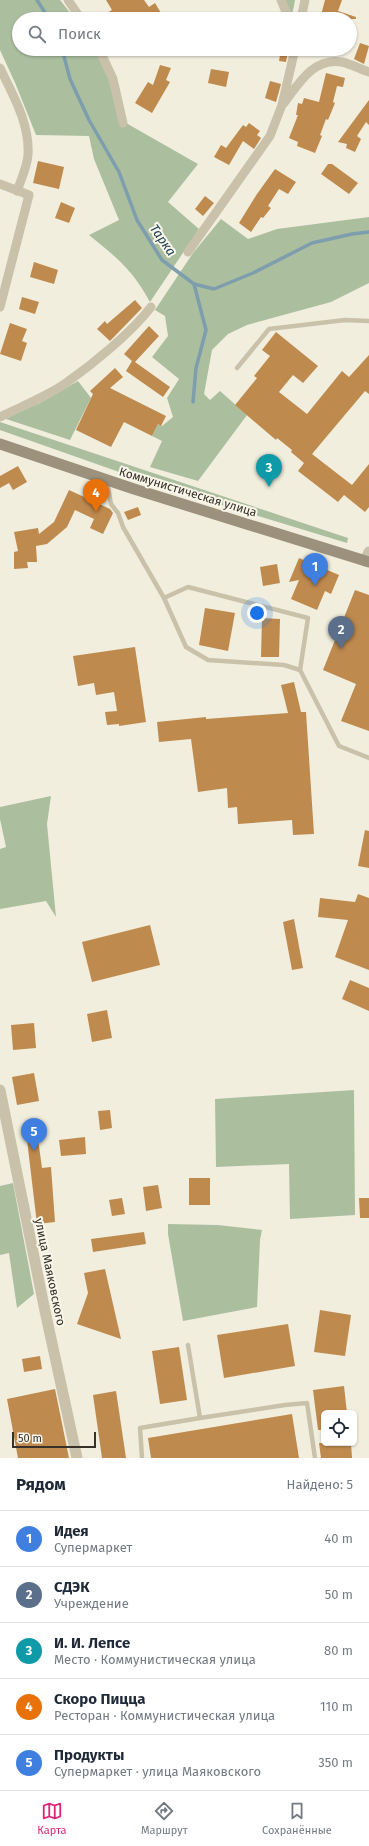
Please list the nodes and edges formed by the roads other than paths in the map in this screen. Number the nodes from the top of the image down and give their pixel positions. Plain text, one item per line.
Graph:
1 (68, 0) edge
2 (281, 0) edge
3 (305, 0) edge
4 (77, 12) edge
5 (286, 12) edge
6 (302, 12) edge
7 (102, 56) edge
8 (293, 56) edge
9 (0, 68) edge
10 (369, 72) edge
11 (282, 105) junction
12 (123, 124) dead end
13 (0, 184) edge
14 (18, 191) junction
15 (188, 252) dead end
16 (4, 278) edge
17 (151, 307) dead end
18 (0, 308) edge
19 (369, 321) edge
20 (237, 368) dead end
21 (0, 417) edge
22 (0, 444) edge
23 (107, 480) junction
24 (368, 558) edge
25 (164, 598) junction
26 (300, 670) junction
27 (369, 758) edge
28 (0, 1090) edge
29 (2, 1106) edge
30 (188, 1345) dead end
31 (200, 1418) junction
32 (77, 1458) edge
33 (142, 1458) edge
34 (315, 1458) edge

1 - 4 street
2 - 5 street
3 - 6 street
7 - 12 street
8 - 11 street
9 - 14 street
10 - 11 street
11 - 15 street
13 - 14 street
14 - 16 street
16 - 18 street
17 - 21 street
19 - 20 lane
22 - 23 main road, Коммунистическая улица
23 - 24 main road, Коммунистическая улица
23 - 25 lane
25 - 26 lane
25 - 26 lane
26 - 27 lane
28 - 29 street, улица Маяковского
29 - 32 street, улица Маяковского
30 - 31 lane
31 - 33 lane
31 - 34 lane

